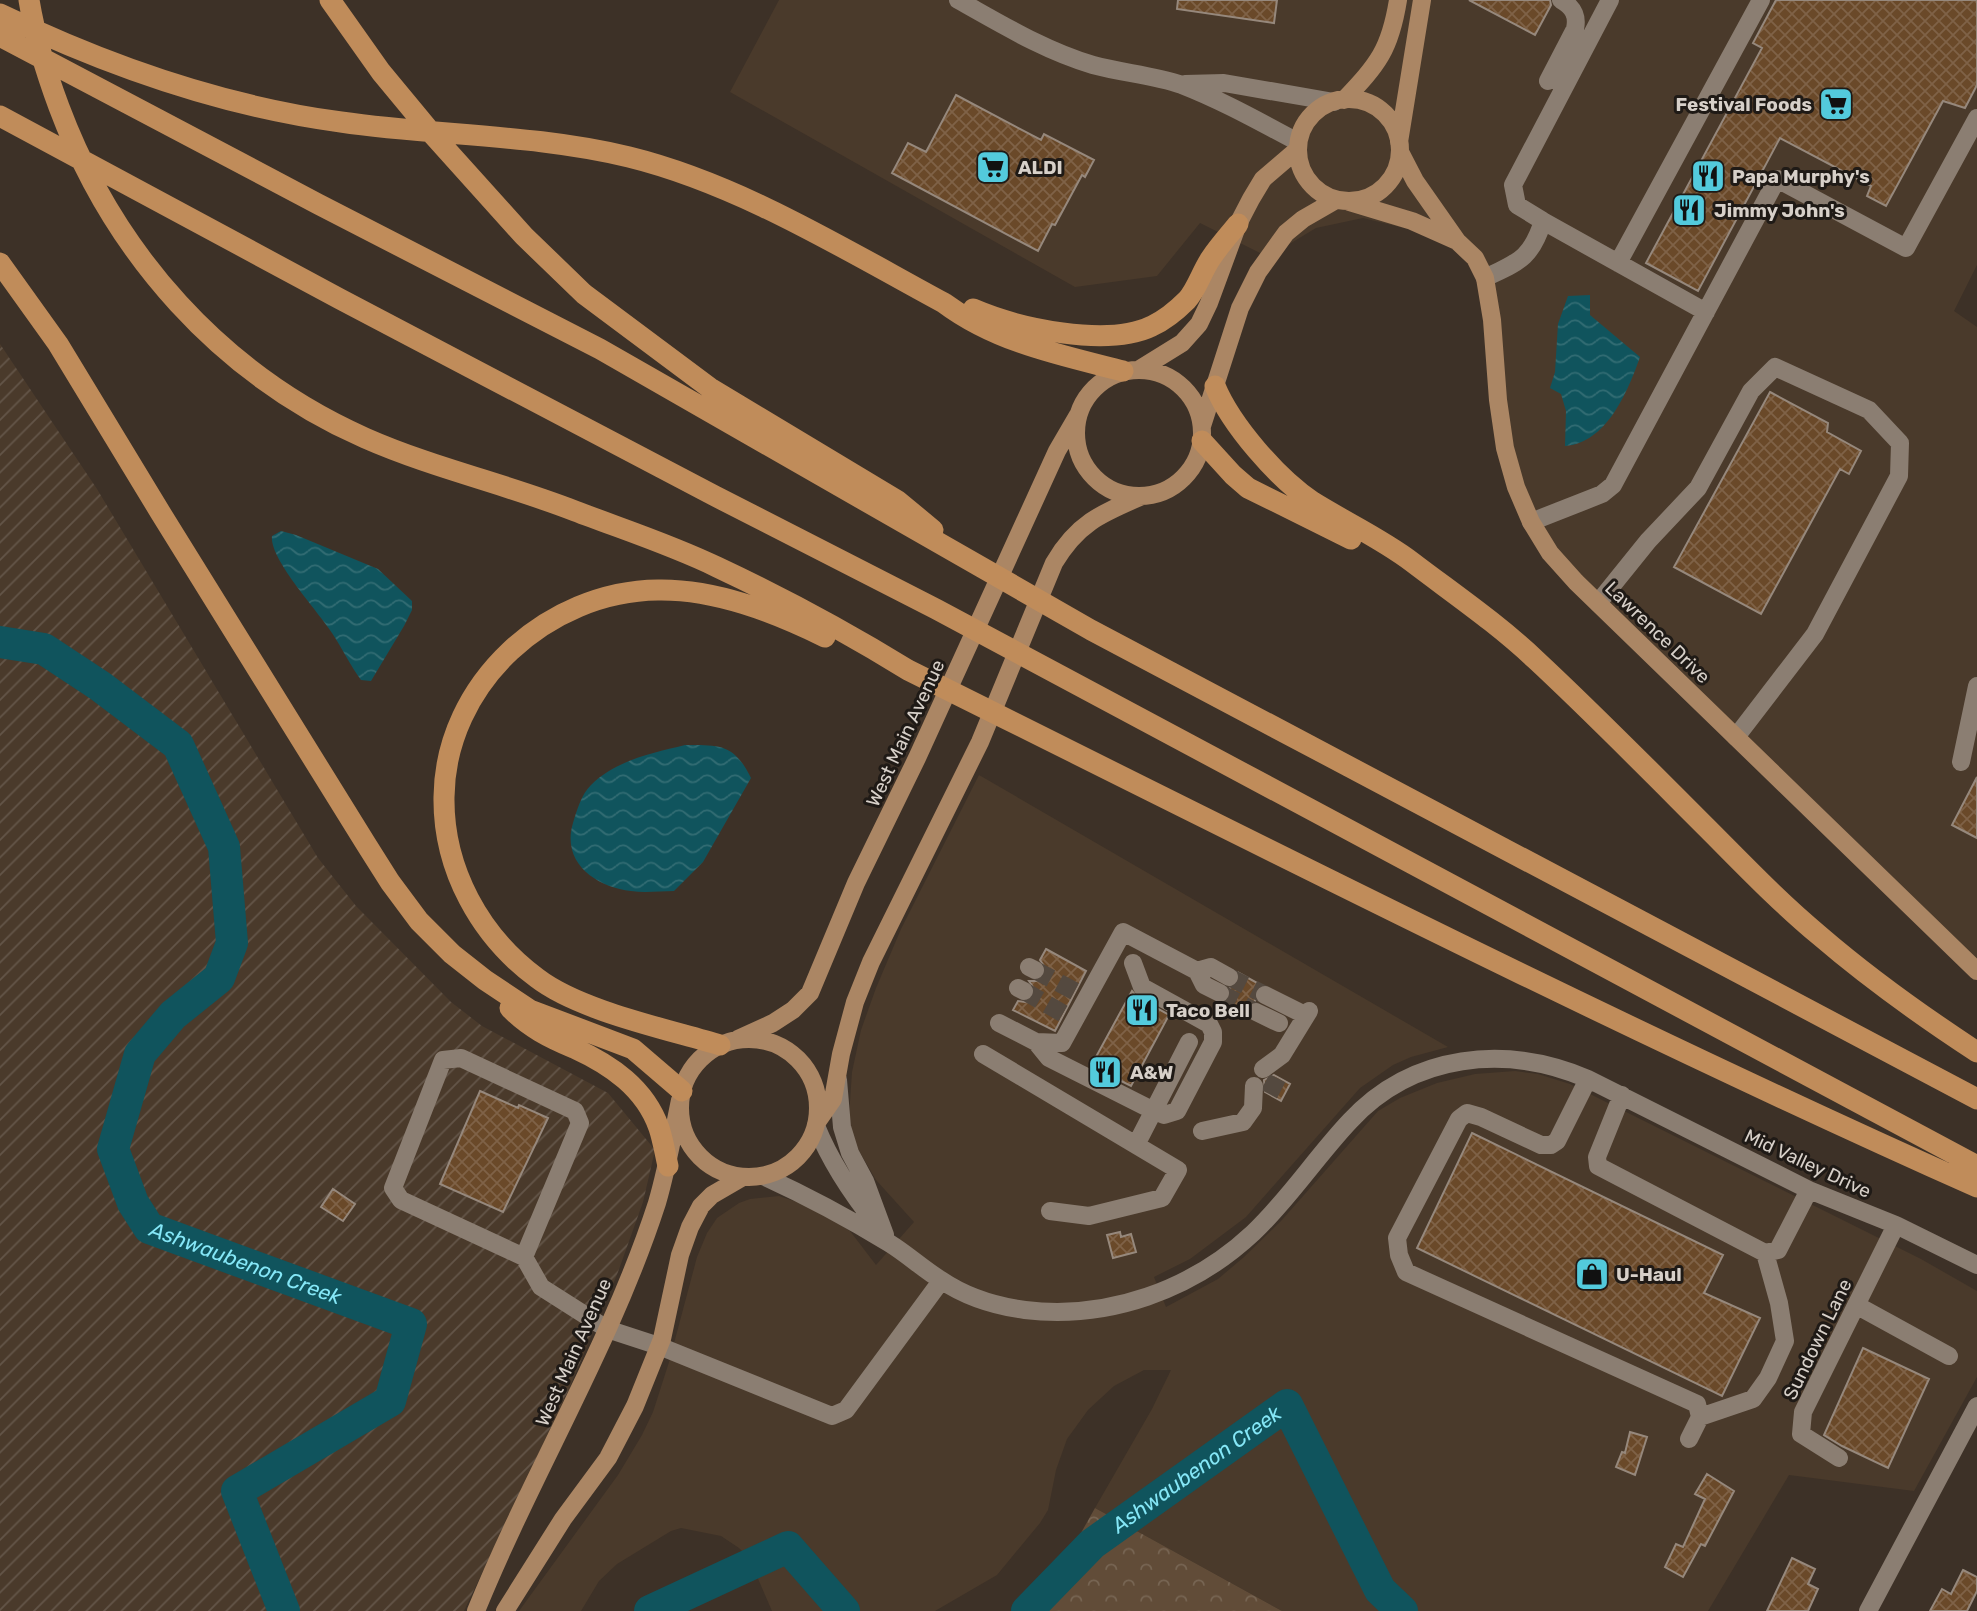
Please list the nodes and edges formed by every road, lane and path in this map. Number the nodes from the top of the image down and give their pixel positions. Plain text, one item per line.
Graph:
1 (29, 0) edge
2 (330, 0) edge
3 (958, 0) edge
4 (1398, 0) edge
5 (1422, 0) edge
6 (1561, 0) edge
7 (1611, 0) edge
8 (1761, 0) edge
9 (0, 14) edge
10 (0, 36) edge
11 (1548, 81) dead end
12 (1179, 84) junction
13 (1339, 101) junction
14 (0, 116) edge
15 (1977, 118) edge
16 (1298, 146) junction
17 (1399, 147) junction
18 (1342, 201) junction
19 (1543, 221) junction
20 (1238, 224) junction
21 (1457, 241) junction
22 (0, 263) edge
23 (1618, 263) junction
24 (1485, 278) junction
25 (944, 303) junction
26 (1706, 312) junction
27 (1131, 370) junction
28 (1215, 386) junction
29 (1078, 415) junction
30 (1202, 433) junction
31 (1140, 497) junction
32 (1531, 522) junction
33 (959, 555) junction
34 (1431, 578) junction
35 (1598, 603) junction
36 (908, 670) junction
37 (1977, 686) edge
38 (1736, 737) junction
39 (1961, 762) dead end
40 (1133, 963) dead end
41 (1197, 971) junction
42 (1977, 971) edge
43 (1229, 976) tunnel mouth
44 (485, 980) junction
45 (1220, 993) tunnel mouth
46 (1265, 995) tunnel mouth
47 (1256, 1012) tunnel mouth
48 (999, 1023) dead end
49 (1279, 1023) dead end
50 (729, 1042) junction
51 (1036, 1042) junction
52 (1189, 1042) dead end
53 (1977, 1052) edge
54 (983, 1054) dead end
55 (1270, 1073) tunnel mouth
56 (838, 1074) junction
57 (1588, 1079) junction
58 (1261, 1090) tunnel mouth
59 (681, 1095) junction
60 (1622, 1095) junction
61 (1977, 1100) edge
62 (1154, 1111) junction
63 (817, 1124) junction
64 (1202, 1131) dead end
65 (1136, 1145) junction
66 (667, 1166) junction
67 (1977, 1166) edge
68 (763, 1176) junction
69 (743, 1177) junction
70 (1977, 1187) edge
71 (1809, 1190) junction
72 (1050, 1211) dead end
73 (1896, 1225) junction
74 (889, 1241) junction
75 (1765, 1253) junction
76 (524, 1257) junction
77 (1977, 1265) edge
78 (941, 1280) junction
79 (1856, 1305) junction
80 (607, 1329) junction
81 (659, 1346) junction
82 (1948, 1356) dead end
83 (1977, 1405) edge
84 (1700, 1417) junction
85 (1689, 1439) dead end
86 (1839, 1458) dead end
87 (476, 1611) edge
88 (505, 1611) edge
89 (1868, 1611) edge

1 - 36 highway
2 - 33 highway
3 - 12 street
4 - 13 main road
5 - 17 main road
6 - 11 street
7 - 19 street
8 - 23 street
9 - 25 highway
10 - 33 highway
12 - 13 street
12 - 16 street
13 - 16 main road
13 - 17 main road
14 - 67 highway
15 - 26 street
16 - 18 main road
16 - 20 main road
17 - 18 main road
17 - 21 main road, Lawrence Drive
18 - 21 main road, Lawrence Drive
18 - 28 main road
19 - 23 street
19 - 24 street
20 - 25 highway
20 - 27 main road
21 - 24 main road, Lawrence Drive
22 - 44 highway
23 - 26 street
24 - 32 main road, Lawrence Drive
25 - 27 highway
26 - 32 street
27 - 29 main road
27 - 30 main road
28 - 30 main road
28 - 34 highway
29 - 31 main road
29 - 50 main road, West Main Avenue
30 - 31 main road
30 - 34 highway
31 - 56 main road
32 - 35 main road, Lawrence Drive
33 - 61 highway
34 - 53 highway
35 - 38 main road, Lawrence Drive
35 - 38 street
36 - 50 highway
36 - 70 highway
37 - 39 street
38 - 42 main road, Lawrence Drive
40 - 62 street
41 - 43 street
41 - 45 street
41 - 51 street
44 - 59 highway
44 - 66 highway
46 - 55 street
47 - 49 street
48 - 51 street
50 - 59 main road
50 - 63 main road
51 - 62 street
52 - 62 street
54 - 65 street
56 - 63 main road
56 - 74 street
57 - 60 street, Mid Valley Drive
57 - 78 street, Mid Valley Drive
57 - 84 street
58 - 64 street
59 - 66 main road, West Main Avenue
59 - 69 main road
60 - 71 street, Mid Valley Drive
60 - 75 street
62 - 65 street
63 - 68 main road
63 - 74 street
65 - 72 street
66 - 80 main road, West Main Avenue
68 - 69 main road
68 - 74 street
69 - 81 main road
71 - 73 street, Mid Valley Drive
71 - 75 street
73 - 77 street, Mid Valley Drive
73 - 79 street, Sundown Lane
74 - 78 street, Mid Valley Drive
75 - 84 street
76 - 76 street
76 - 80 street
78 - 81 street
79 - 82 street
79 - 86 street, Sundown Lane
80 - 81 street
80 - 87 main road, West Main Avenue
81 - 88 main road
83 - 89 street
84 - 85 street

